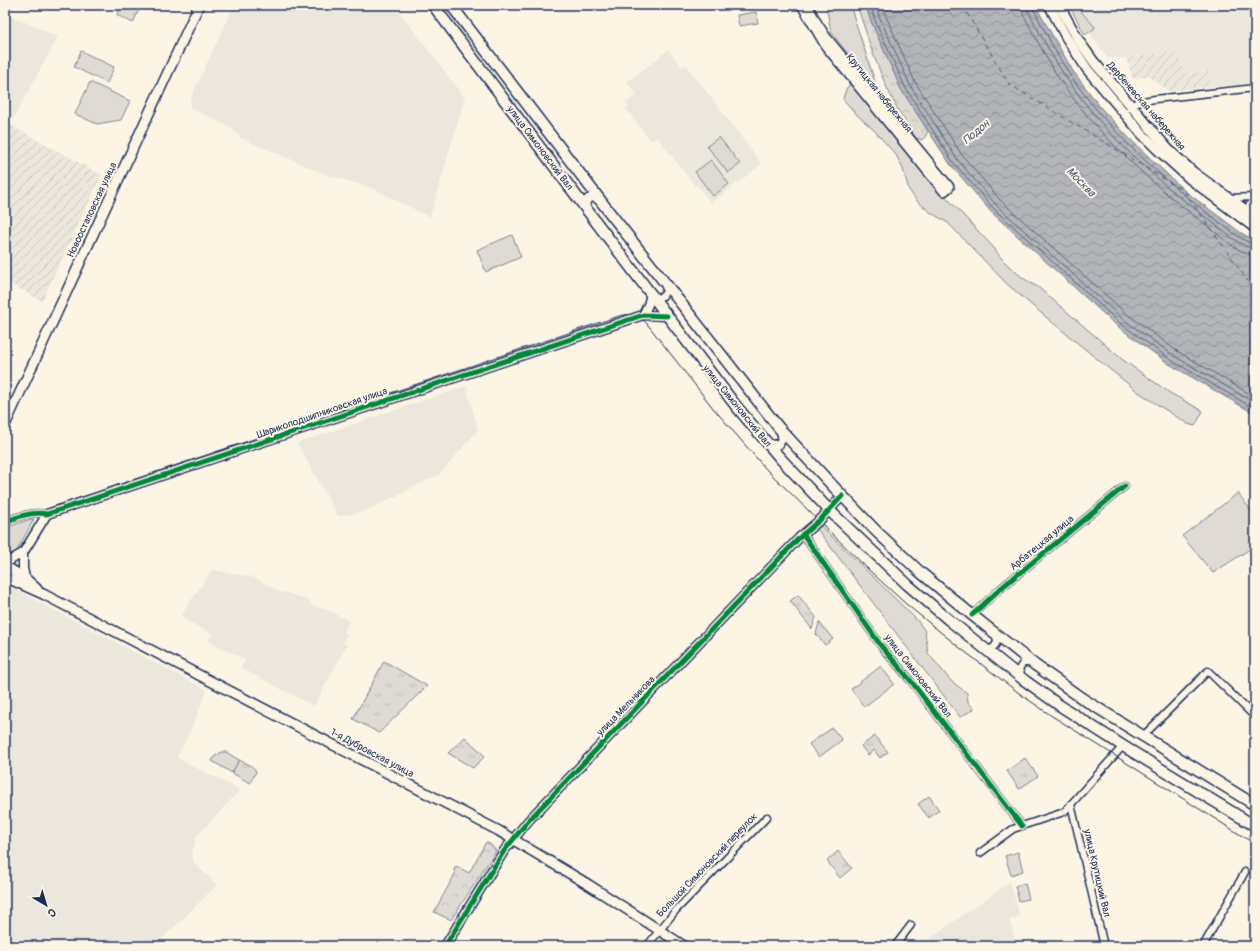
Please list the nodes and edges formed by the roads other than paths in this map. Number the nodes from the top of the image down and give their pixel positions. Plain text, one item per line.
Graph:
1 (199, 5) edge
2 (433, 5) edge
3 (451, 5) edge
4 (802, 5) edge
5 (807, 5) edge
6 (1049, 5) edge
7 (1060, 5) edge
8 (1255, 88) edge
9 (1127, 110) junction
10 (1215, 198) junction
11 (1227, 198) junction
12 (1255, 198) edge
13 (600, 200) junction
14 (586, 210) junction
15 (1255, 217) edge
16 (1255, 228) edge
17 (665, 284) junction
18 (651, 294) junction
19 (643, 314) junction
20 (667, 316) junction
21 (5, 425) edge
22 (780, 429) junction
23 (766, 442) junction
24 (1125, 486) dead end
25 (842, 496) junction
26 (829, 510) junction
27 (47, 514) junction
28 (5, 521) edge
29 (803, 534) junction
30 (24, 553) junction
31 (5, 564) edge
32 (5, 577) edge
33 (25, 578) junction
34 (43, 594) junction
35 (972, 616) junction
36 (994, 633) junction
37 (982, 647) junction
38 (1035, 665) junction
39 (1024, 680) junction
40 (1255, 717) edge
41 (1143, 736) junction
42 (1123, 746) junction
43 (1072, 804) junction
44 (1255, 805) edge
45 (767, 817) dead end
46 (1022, 826) junction
47 (1255, 826) edge
48 (513, 839) junction
49 (980, 853) dead end
50 (1245, 872) dead end
51 (912, 925) dead end
52 (660, 930) junction
53 (445, 946) edge
54 (647, 946) edge
55 (684, 946) edge
56 (895, 946) edge
57 (1104, 946) edge
58 (1203, 946) edge

1 - 21 main road, Новоостаповская улица
2 - 14 main road, улица Симоновский Вал
3 - 13 main road, улица Симоновский Вал
4 - 5 main road, Крутицкая набережная
6 - 9 main road, Дербеневская набережная
7 - 9 main road, Дербеневская набережная
8 - 9 street
9 - 10 main road, Дербеневская набережная
9 - 11 main road, Дербеневская набережная
10 - 11 street
10 - 16 main road, Дербеневская набережная
11 - 12 street
11 - 15 main road, Дербеневская набережная
12 - 15 street
13 - 14 street
13 - 17 main road, улица Симоновский Вал
14 - 18 main road, улица Симоновский Вал
17 - 18 street
17 - 22 main road, улица Симоновский Вал
18 - 19 street
18 - 20 main road, улица Симоновский Вал
19 - 20 street
19 - 27 street, Шарикоподшипниковская улица
20 - 23 main road, улица Симоновский Вал
22 - 23 street
22 - 25 main road, улица Симоновский Вал
23 - 26 main road, улица Симоновский Вал
24 - 35 street, Арбатецкая улица
25 - 26 street, улица Мельникова
25 - 35 main road, улица Симоновский Вал
26 - 29 street, улица Мельникова
26 - 37 main road, улица Симоновский Вал
27 - 28 street, Шарикоподшипниковская улица
27 - 30 street
29 - 46 street, улица Симоновский Вал
29 - 48 street, улица Мельникова
30 - 31 street
30 - 33 street
31 - 33 main road, 1-я Дубровская улица
32 - 34 main road, 1-я Дубровская улица
33 - 34 main road, 1-я Дубровская улица
34 - 48 main road, 1-я Дубровская улица
35 - 36 main road, улица Симоновский Вал
36 - 37 street
36 - 38 main road, улица Симоновский Вал
37 - 39 main road, улица Симоновский Вал
38 - 39 street
38 - 41 main road, улица Симоновский Вал
39 - 42 main road, улица Симоновский Вал
40 - 41 street
41 - 44 main road, улица Симоновский Вал
42 - 43 street
42 - 47 main road, улица Симоновский Вал
43 - 46 street
43 - 57 street, улица Крутицкий Вал
45 - 52 street, Большой Симоновский переулок
46 - 49 street
48 - 52 main road, 1-я Дубровская улица
48 - 53 street, улица Мельникова
50 - 58 street
51 - 56 street
52 - 54 street, Большой Симоновский переулок
52 - 55 main road, 1-я Дубровская улица

